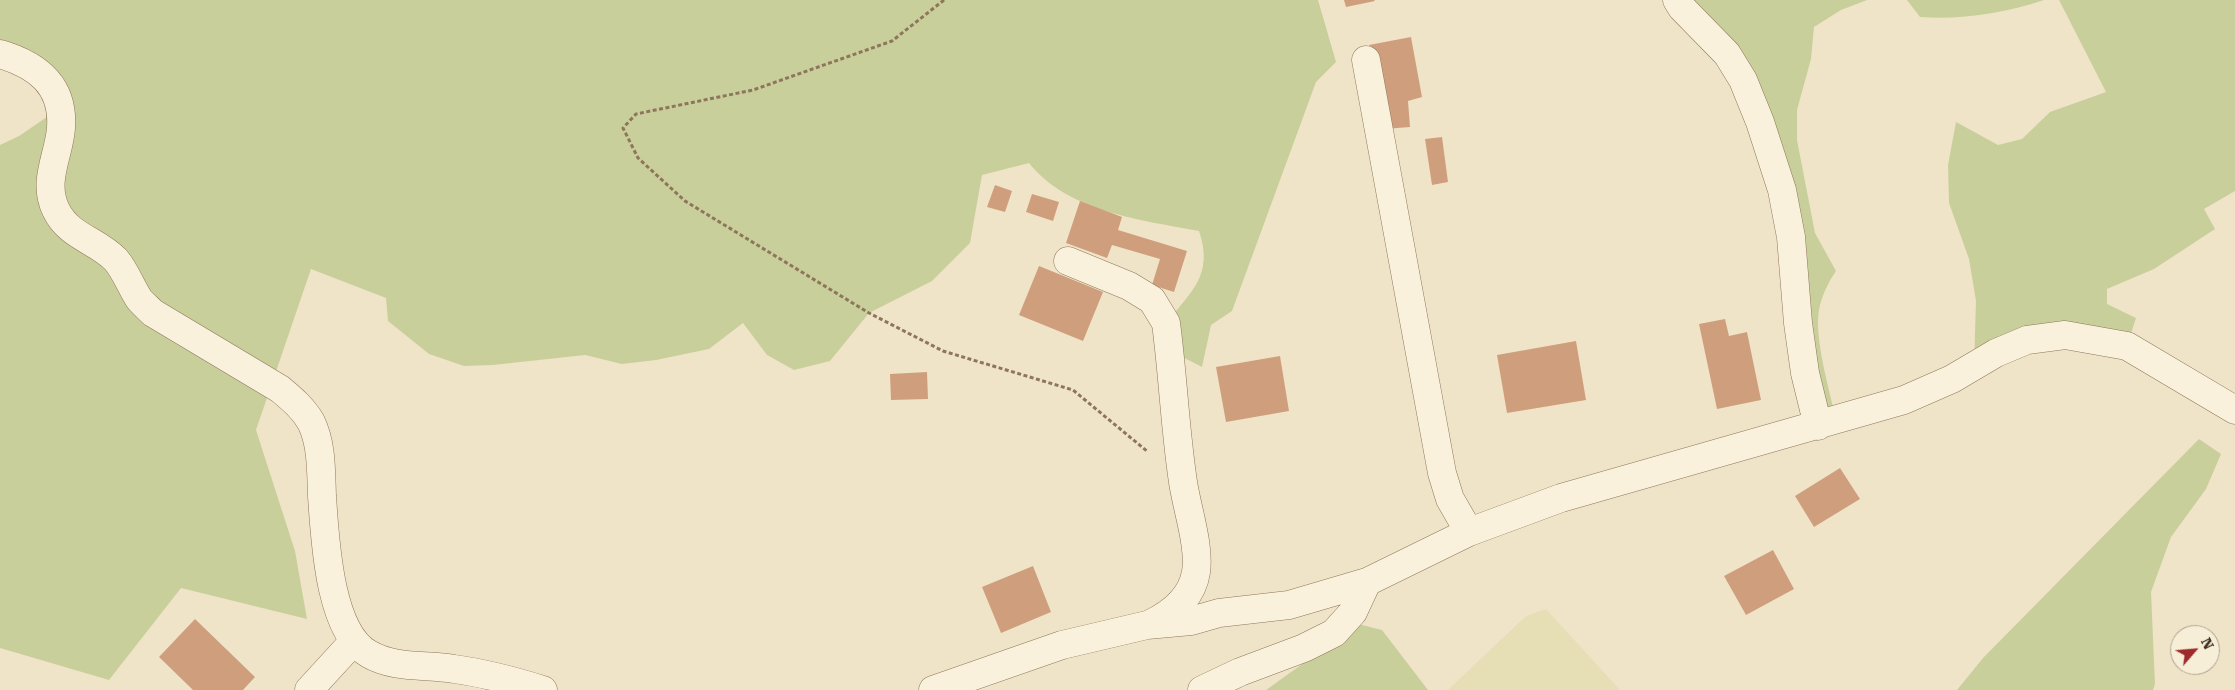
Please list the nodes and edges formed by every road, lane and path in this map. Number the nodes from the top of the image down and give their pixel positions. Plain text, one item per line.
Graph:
1 (944, 0) edge
2 (1677, 0) edge
3 (0, 54) edge
4 (1366, 60) dead end
5 (1068, 261) dead end
6 (2235, 410) edge
7 (1818, 426) junction
8 (1183, 482) junction
9 (1468, 532) junction
10 (1367, 582) junction
11 (1147, 625) junction
12 (352, 642) junction
13 (309, 690) edge
14 (543, 690) edge
15 (933, 690) edge
16 (1202, 690) edge

1 - 8 path
2 - 7 street
3 - 12 street
4 - 9 street
5 - 8 street
6 - 7 street
7 - 9 street
8 - 11 street
9 - 10 street
10 - 11 street
10 - 16 street
11 - 15 street
12 - 13 street
12 - 14 street

